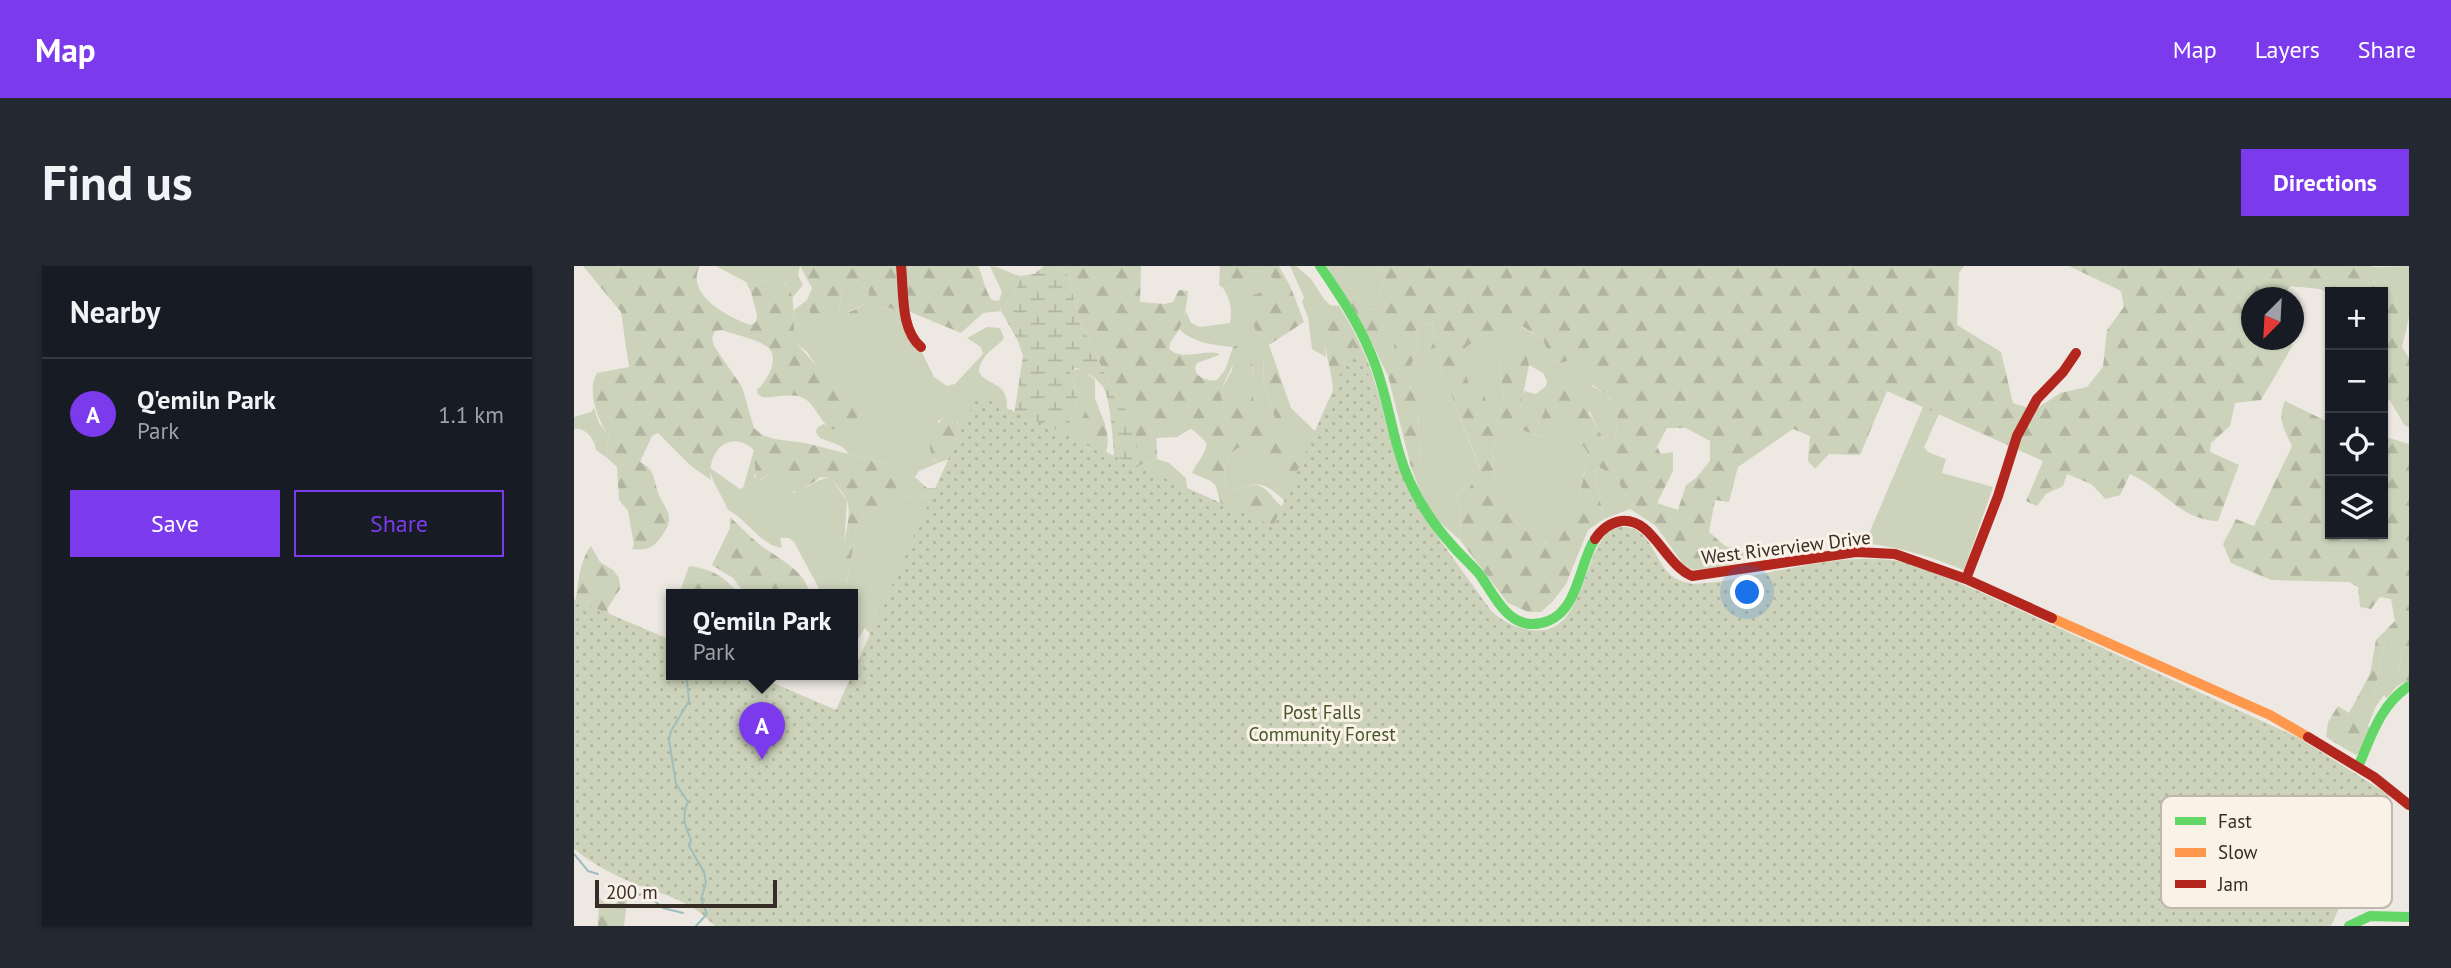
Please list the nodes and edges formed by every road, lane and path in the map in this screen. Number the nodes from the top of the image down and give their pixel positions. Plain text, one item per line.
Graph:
1 (901, 266) edge
2 (1320, 266) edge
3 (921, 347) dead end
4 (2076, 353) dead end
5 (1966, 579) junction
6 (2409, 686) edge
7 (2358, 767) junction
8 (2409, 805) edge
9 (2409, 917) edge
10 (2349, 926) edge

1 - 3 street
2 - 5 street, West Riverview Drive
4 - 5 street
5 - 7 street, West Riverview Drive
6 - 7 street
7 - 8 street, West Riverview Drive
9 - 10 street

